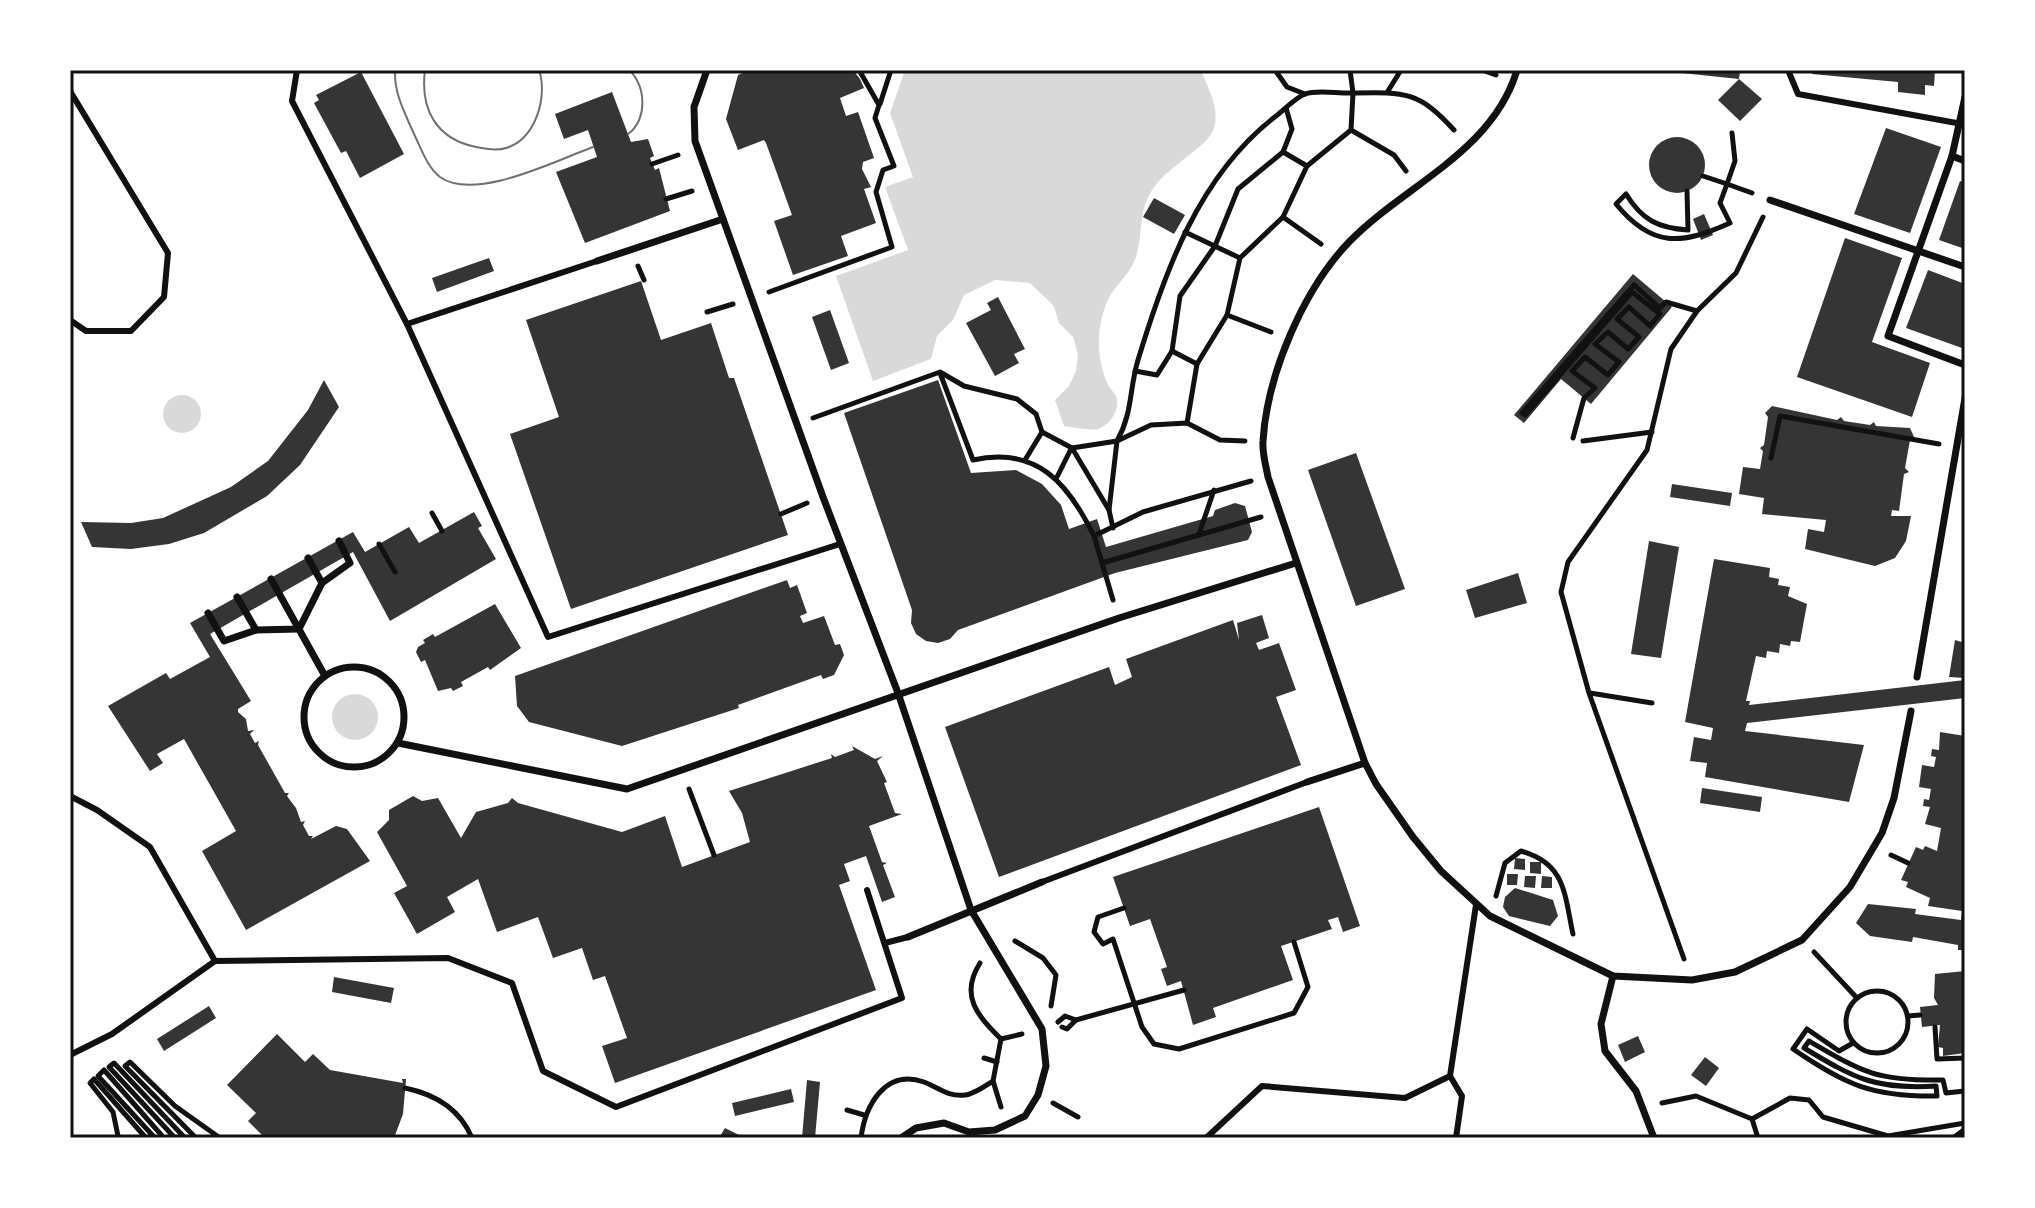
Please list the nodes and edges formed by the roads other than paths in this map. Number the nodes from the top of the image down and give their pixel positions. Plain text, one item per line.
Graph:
1 (297, 70) edge
2 (707, 70) edge
3 (1517, 70) edge
4 (1788, 70) edge
5 (70, 91) edge
6 (1965, 97) edge
7 (1962, 124) junction
8 (1952, 156) junction
9 (1965, 161) edge
10 (1770, 200) road end
11 (723, 219) junction
12 (1920, 251) junction
13 (597, 261) joint
14 (1965, 267) edge
15 (70, 320) edge
16 (407, 324) junction
17 (1965, 365) edge
18 (1965, 398) edge
19 (339, 541) dead end
20 (840, 544) junction
21 (308, 558) dead end
22 (1296, 563) junction
23 (271, 579) dead end
24 (322, 583) junction
25 (237, 597) dead end
26 (208, 613) dead end
27 (299, 629) junction
28 (256, 630) junction
29 (325, 676) junction
30 (1917, 677) dead end
31 (898, 693) junction
32 (1911, 711) dead end
33 (398, 743) junction
34 (1365, 763) junction
35 (1307, 782) joint
36 (70, 796) edge
37 (1042, 882) joint
38 (867, 890) dead end
39 (1476, 905) junction
40 (971, 910) junction
41 (908, 937) joint
42 (885, 943) junction
43 (215, 961) junction
44 (1613, 976) junction
45 (70, 1055) edge
46 (1450, 1076) junction
47 (901, 1138) edge
48 (1206, 1138) edge
49 (1456, 1138) edge
50 (1654, 1138) edge

1 - 16 lane
2 - 11 street
3 - 22 street
4 - 7 lane
5 - 15 lane
6 - 7 street
7 - 8 street
8 - 9 street
8 - 12 street
10 - 12 street
11 - 13 street
11 - 20 street
12 - 14 street
12 - 17 street
13 - 16 lane
16 - 20 lane
18 - 30 street
19 - 24 street
20 - 31 street
21 - 24 street
22 - 31 street
22 - 34 street
23 - 27 street
24 - 27 street
25 - 28 street
26 - 28 street
27 - 28 street
27 - 29 street
29 - 33 street
29 - 33 street
31 - 33 street
31 - 40 street
32 - 44 street
34 - 35 street
34 - 39 street
35 - 37 lane
36 - 43 lane
37 - 40 street
38 - 42 lane
39 - 44 street
39 - 46 lane
40 - 41 street
40 - 47 street
41 - 42 lane
42 - 43 lane
43 - 45 lane
44 - 50 street
46 - 48 lane
46 - 49 lane

